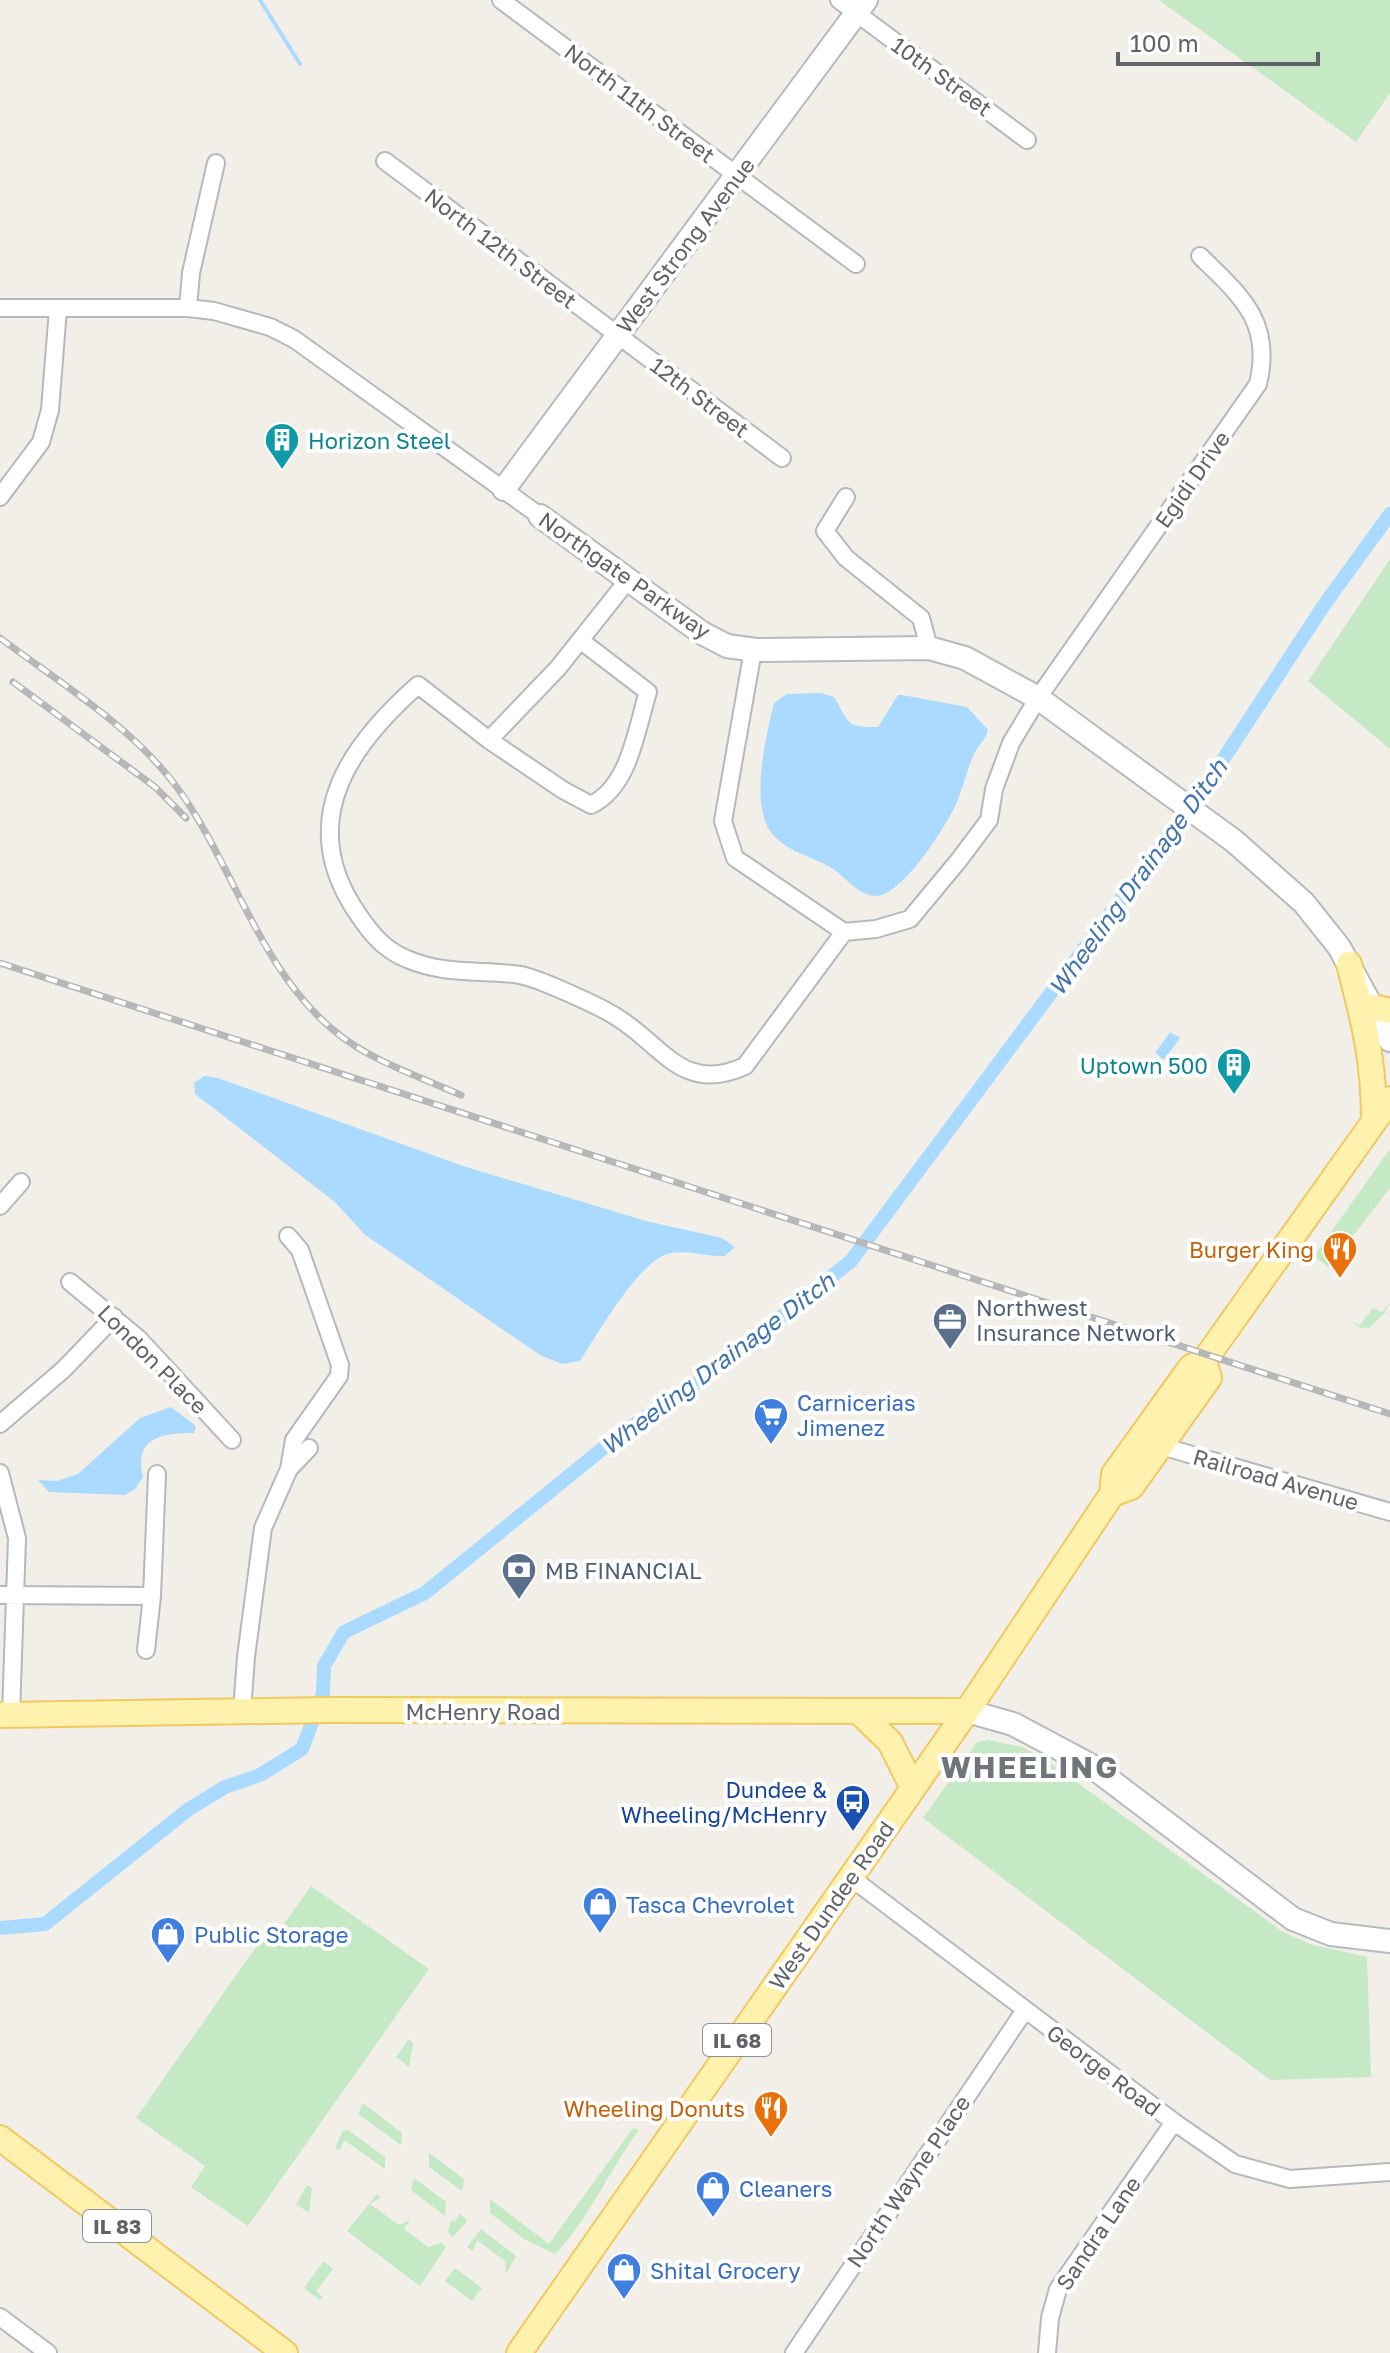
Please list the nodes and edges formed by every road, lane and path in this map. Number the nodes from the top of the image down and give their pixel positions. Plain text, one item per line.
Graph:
1 (501, 0) edge
2 (854, 4) edge
3 (1027, 140) dead end
4 (385, 161) dead end
5 (216, 163) dead end
6 (737, 176) junction
7 (1200, 256) dead end
8 (856, 264) dead end
9 (0, 308) edge
10 (188, 308) junction
11 (58, 309) junction
12 (617, 335) junction
13 (782, 458) dead end
14 (504, 489) junction
15 (0, 497) edge
16 (846, 497) dead end
17 (540, 516) joint
18 (628, 580) junction
19 (580, 640) junction
20 (929, 648) junction
21 (753, 650) junction
22 (1038, 698) junction
23 (489, 740) junction
24 (844, 932) junction
25 (1349, 964) junction
26 (1382, 1009) edge
27 (1390, 1040) edge
28 (1390, 1099) edge
29 (1375, 1129) edge
30 (21, 1182) dead end
31 (0, 1206) edge
32 (288, 1236) dead end
33 (70, 1282) dead end
34 (114, 1317) junction
35 (1204, 1361) junction
36 (0, 1424) edge
37 (232, 1440) dead end
38 (1161, 1446) junction
39 (309, 1448) dead end
40 (289, 1469) junction
41 (0, 1473) edge
42 (157, 1474) dead end
43 (1112, 1494) junction
44 (1390, 1512) edge
45 (8, 1596) edge
46 (152, 1596) junction
47 (146, 1650) dead end
48 (242, 1711) junction
49 (858, 1711) junction
50 (967, 1711) junction
51 (6, 1715) edge
52 (913, 1788) junction
53 (850, 1877) junction
54 (1390, 1941) edge
55 (1025, 2010) junction
56 (1174, 2122) junction
57 (0, 2138) edge
58 (1390, 2172) edge
59 (0, 2317) edge
60 (48, 2353) edge
61 (285, 2353) edge
62 (519, 2353) edge
63 (794, 2353) edge
64 (1047, 2353) edge

1 - 6 street, North 11th Street
2 - 3 street, 10th Street
2 - 6 street, West Strong Avenue
4 - 12 street, North 12th Street
5 - 10 street
6 - 8 street, North 11th Street
6 - 12 street, West Strong Avenue
7 - 22 street, Egidi Drive
9 - 11 street, Northgate Parkway
10 - 11 street, Northgate Parkway
10 - 14 street, Northgate Parkway
11 - 15 street
12 - 13 street, 12th Street
12 - 14 street, West Strong Avenue
14 - 17 street, Northgate Parkway
16 - 20 street
17 - 18 street, Northgate Parkway
18 - 19 street
18 - 21 street, Northgate Parkway
19 - 23 street
19 - 23 street
20 - 21 street, Northgate Parkway
20 - 22 street, Northgate Parkway
21 - 24 street
22 - 24 street, Egidi Drive
22 - 25 street, Northgate Parkway
23 - 24 street
25 - 26 street, Northgate Parkway
25 - 29 main road
26 - 27 street, Northgate Parkway
28 - 29 main road, West Dundee Road / IL 68
29 - 35 main road, West Dundee Road / IL 68
30 - 31 street
32 - 40 street
33 - 34 street, London Place
34 - 36 street
34 - 37 street, London Place
35 - 38 main road, West Dundee Road / IL 68
35 - 43 main road, West Dundee Road / IL 68
38 - 43 main road, West Dundee Road / IL 68
38 - 44 street, Railroad Avenue
39 - 40 street
40 - 48 street
41 - 45 street
42 - 46 street
43 - 50 main road, West Dundee Road / IL 68
45 - 46 street
45 - 51 street
46 - 47 street
48 - 49 main road, McHenry Road
48 - 51 main road, McHenry Road
49 - 50 main road, McHenry Road
49 - 52 main road
50 - 52 main road, West Dundee Road / IL 68
50 - 54 street
52 - 53 main road, West Dundee Road / IL 68
53 - 55 street, George Road
53 - 62 main road, West Dundee Road / IL 68
55 - 56 street, George Road
55 - 63 street, North Wayne Place
56 - 58 street, George Road
56 - 64 street, Sandra Lane
57 - 61 main road, IL 83
59 - 60 street

